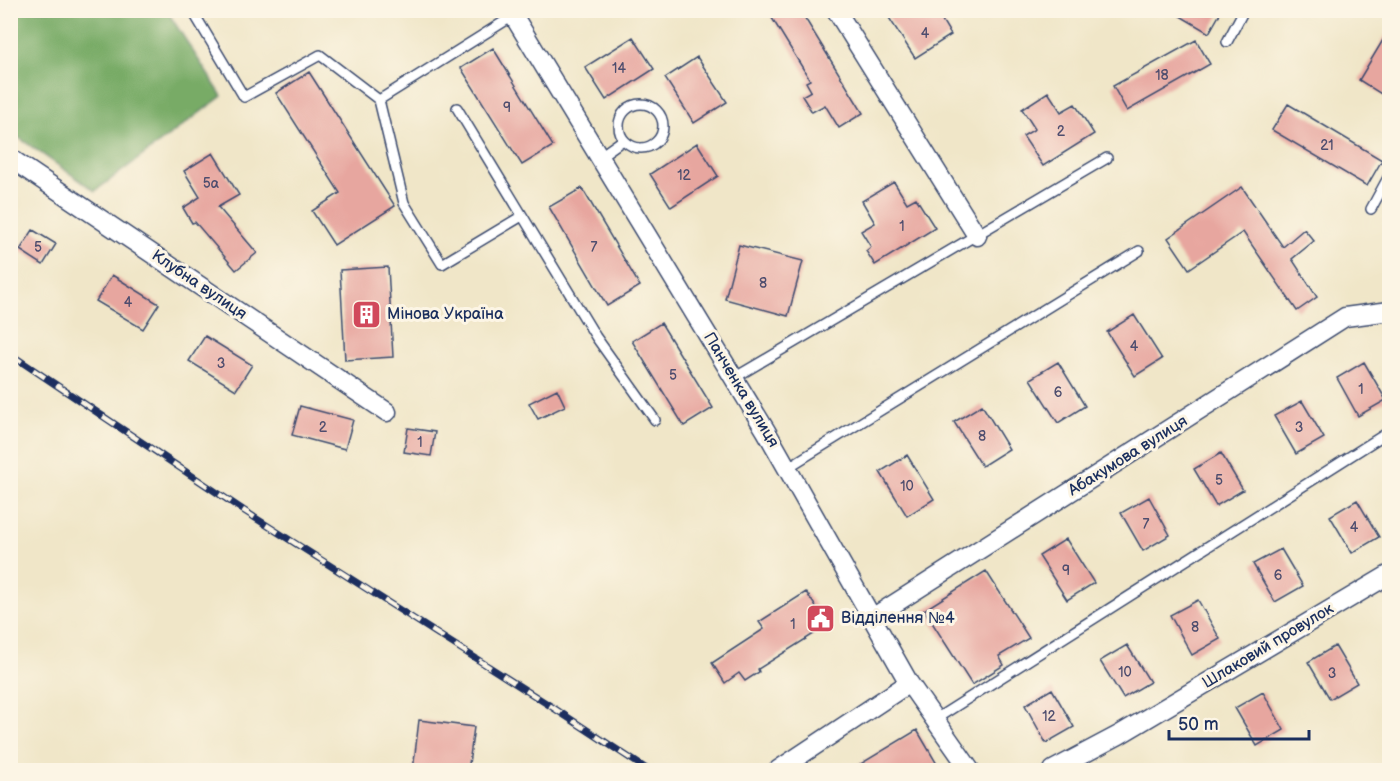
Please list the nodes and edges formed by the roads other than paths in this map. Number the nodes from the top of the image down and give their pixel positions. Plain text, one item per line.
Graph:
1 (192, 10) edge
2 (836, 10) edge
3 (1244, 10) edge
4 (512, 13) edge
5 (1227, 42) dead end
6 (380, 100) junction
7 (457, 108) dead end
8 (622, 140) junction
9 (599, 157) junction
10 (10, 158) edge
11 (1107, 158) dead end
12 (1389, 174) edge
13 (1371, 209) dead end
14 (522, 216) junction
15 (977, 236) junction
16 (1139, 251) dead end
17 (1389, 311) edge
18 (734, 378) junction
19 (387, 412) dead end
20 (655, 420) dead end
21 (1389, 430) edge
22 (787, 468) junction
23 (1389, 574) edge
24 (872, 618) junction
25 (909, 683) junction
26 (934, 720) junction
27 (778, 771) edge
28 (970, 771) edge
29 (1053, 771) edge

1 - 6 lane
2 - 15 street
3 - 5 lane
4 - 6 lane
4 - 9 street, Панченка вулиця
6 - 14 lane
7 - 14 lane
8 - 8 lane
8 - 9 lane
9 - 18 street, Панченка вулиця
10 - 19 street, Клубна вулиця
11 - 15 lane
12 - 13 lane
14 - 20 lane
15 - 18 lane
16 - 22 lane
17 - 24 street, Абакумова вулиця
18 - 22 street, Панченка вулиця
21 - 26 lane
22 - 24 street, Панченка вулиця
23 - 29 street, Шлаковий провулок
24 - 25 street, Панченка вулиця
25 - 26 street, Панченка вулиця
25 - 27 street
26 - 28 street, Панченка вулиця

